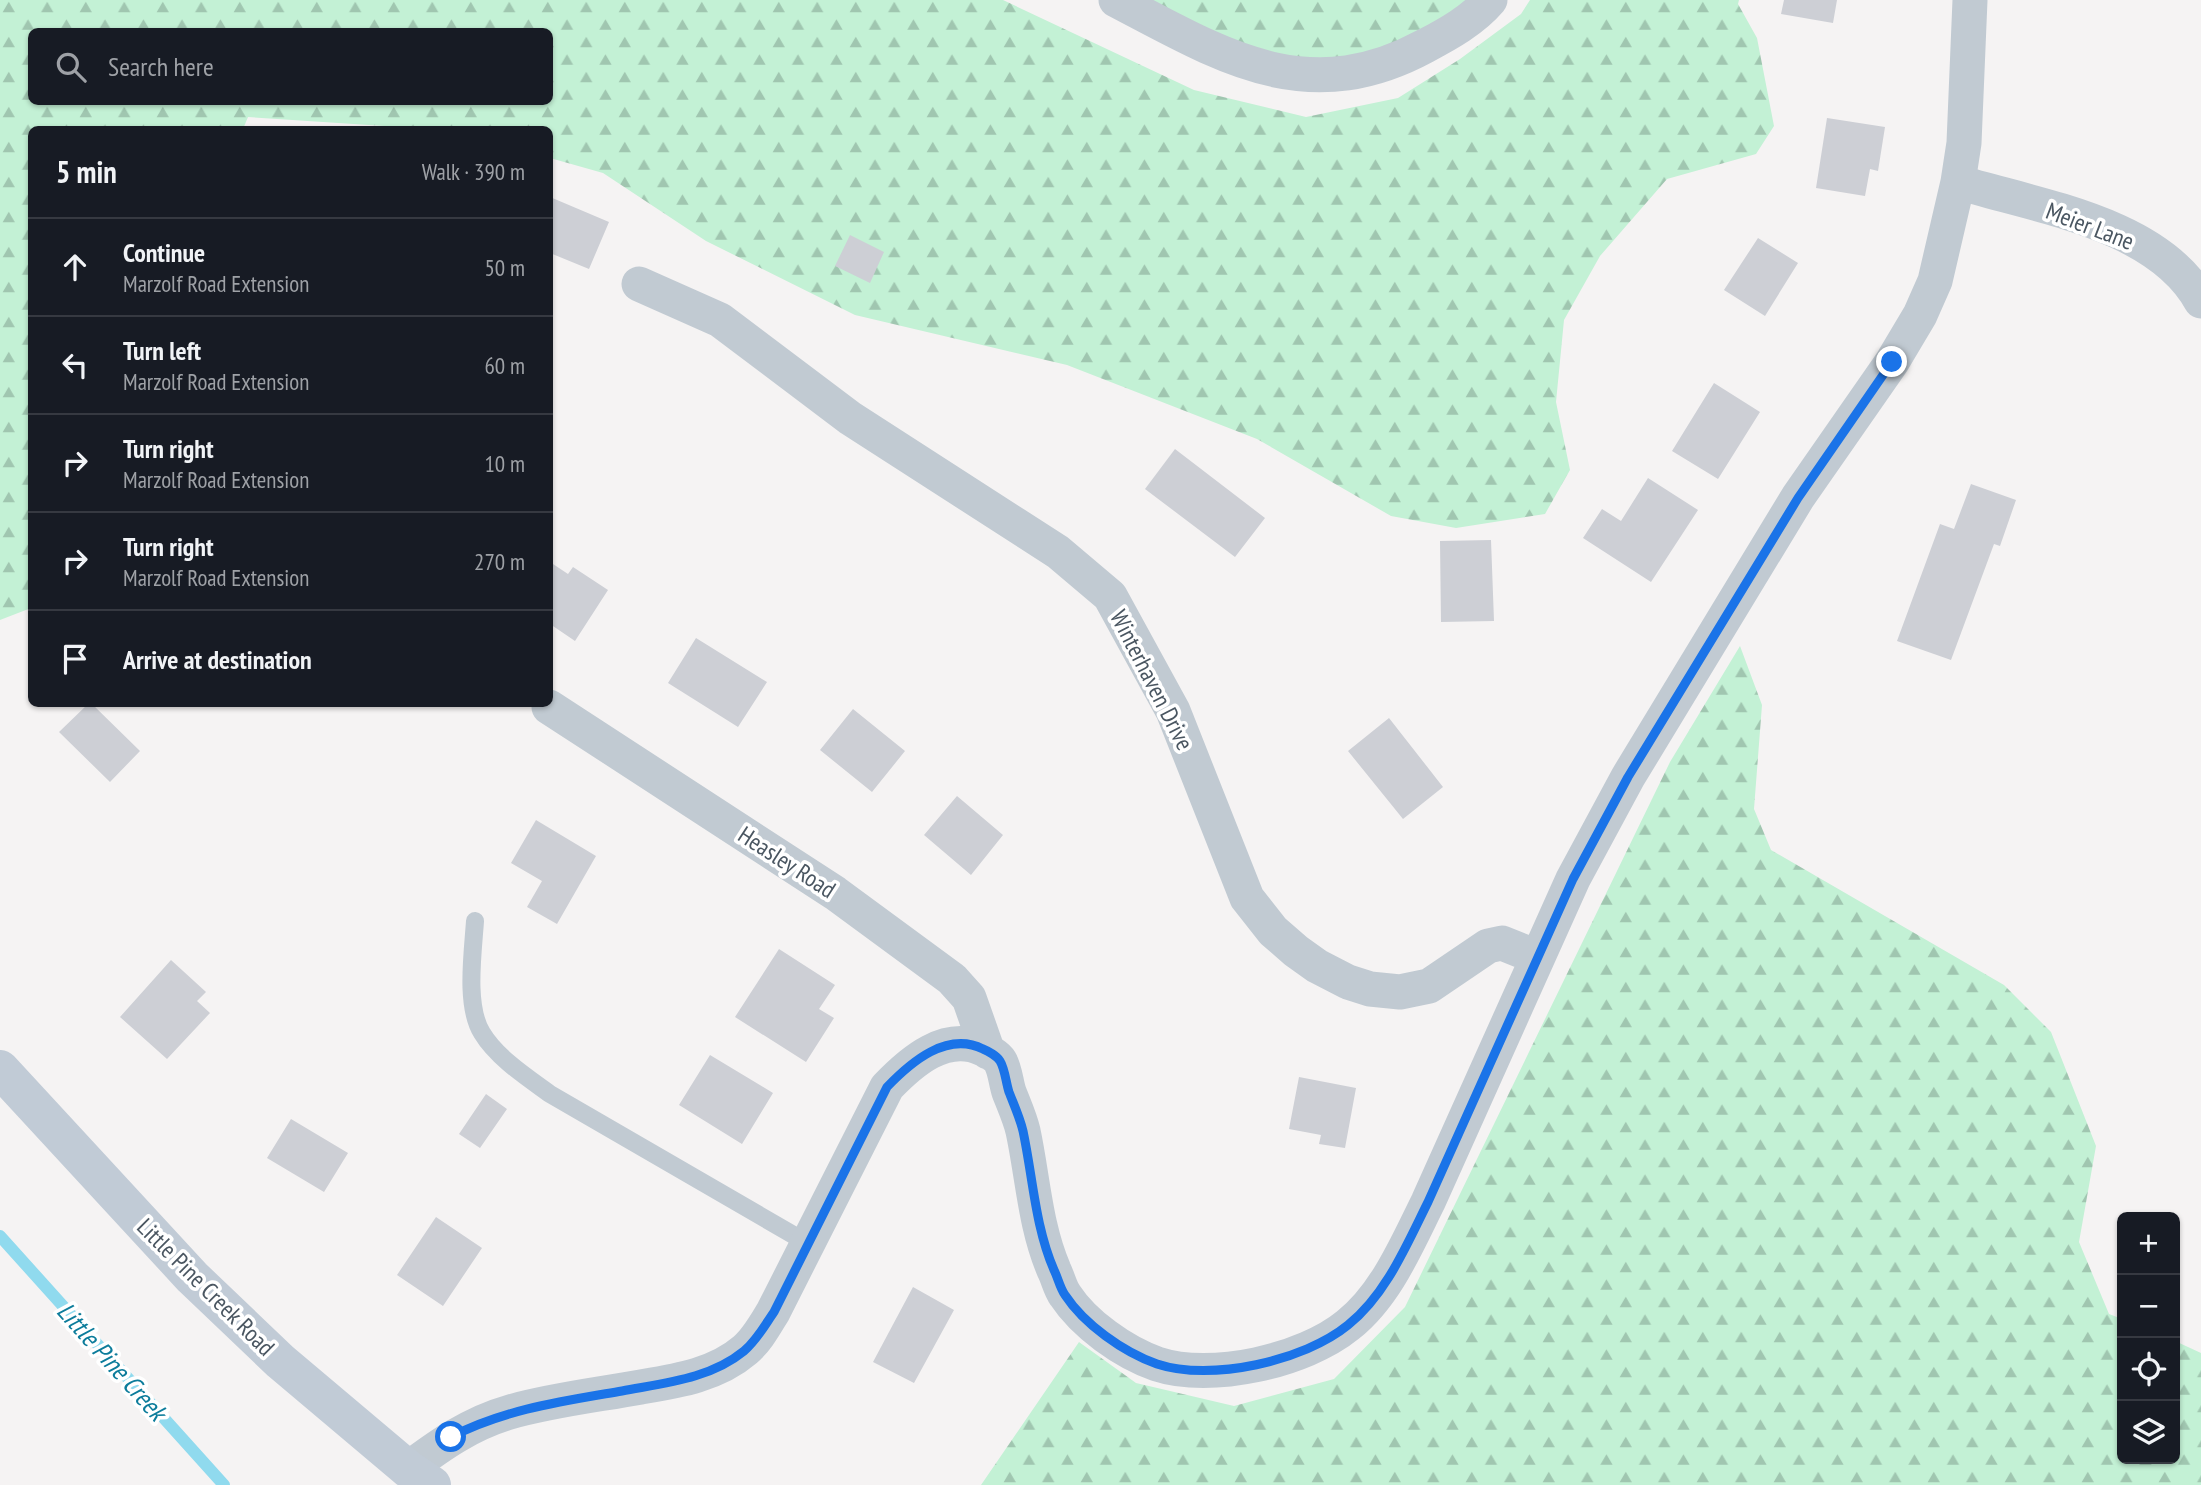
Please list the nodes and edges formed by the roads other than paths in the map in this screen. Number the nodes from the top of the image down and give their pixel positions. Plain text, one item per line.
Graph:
1 (1116, 0) edge
2 (1490, 0) edge
3 (1970, 0) edge
4 (1958, 182) junction
5 (639, 284) dead end
6 (2201, 301) edge
7 (549, 707) dead end
8 (475, 921) dead end
9 (1537, 957) junction
10 (988, 1052) junction
11 (0, 1069) edge
12 (808, 1244) junction
13 (420, 1477) edge

1 - 2 street
3 - 4 street, Heasley Road
4 - 6 street, Meier Lane
4 - 9 street, Heasley Road
5 - 9 street, Winterhaven Drive
7 - 10 street, Heasley Road
8 - 12 lane
9 - 10 street, Heasley Road
10 - 12 street
11 - 13 street, Little Pine Creek Road
12 - 13 street

